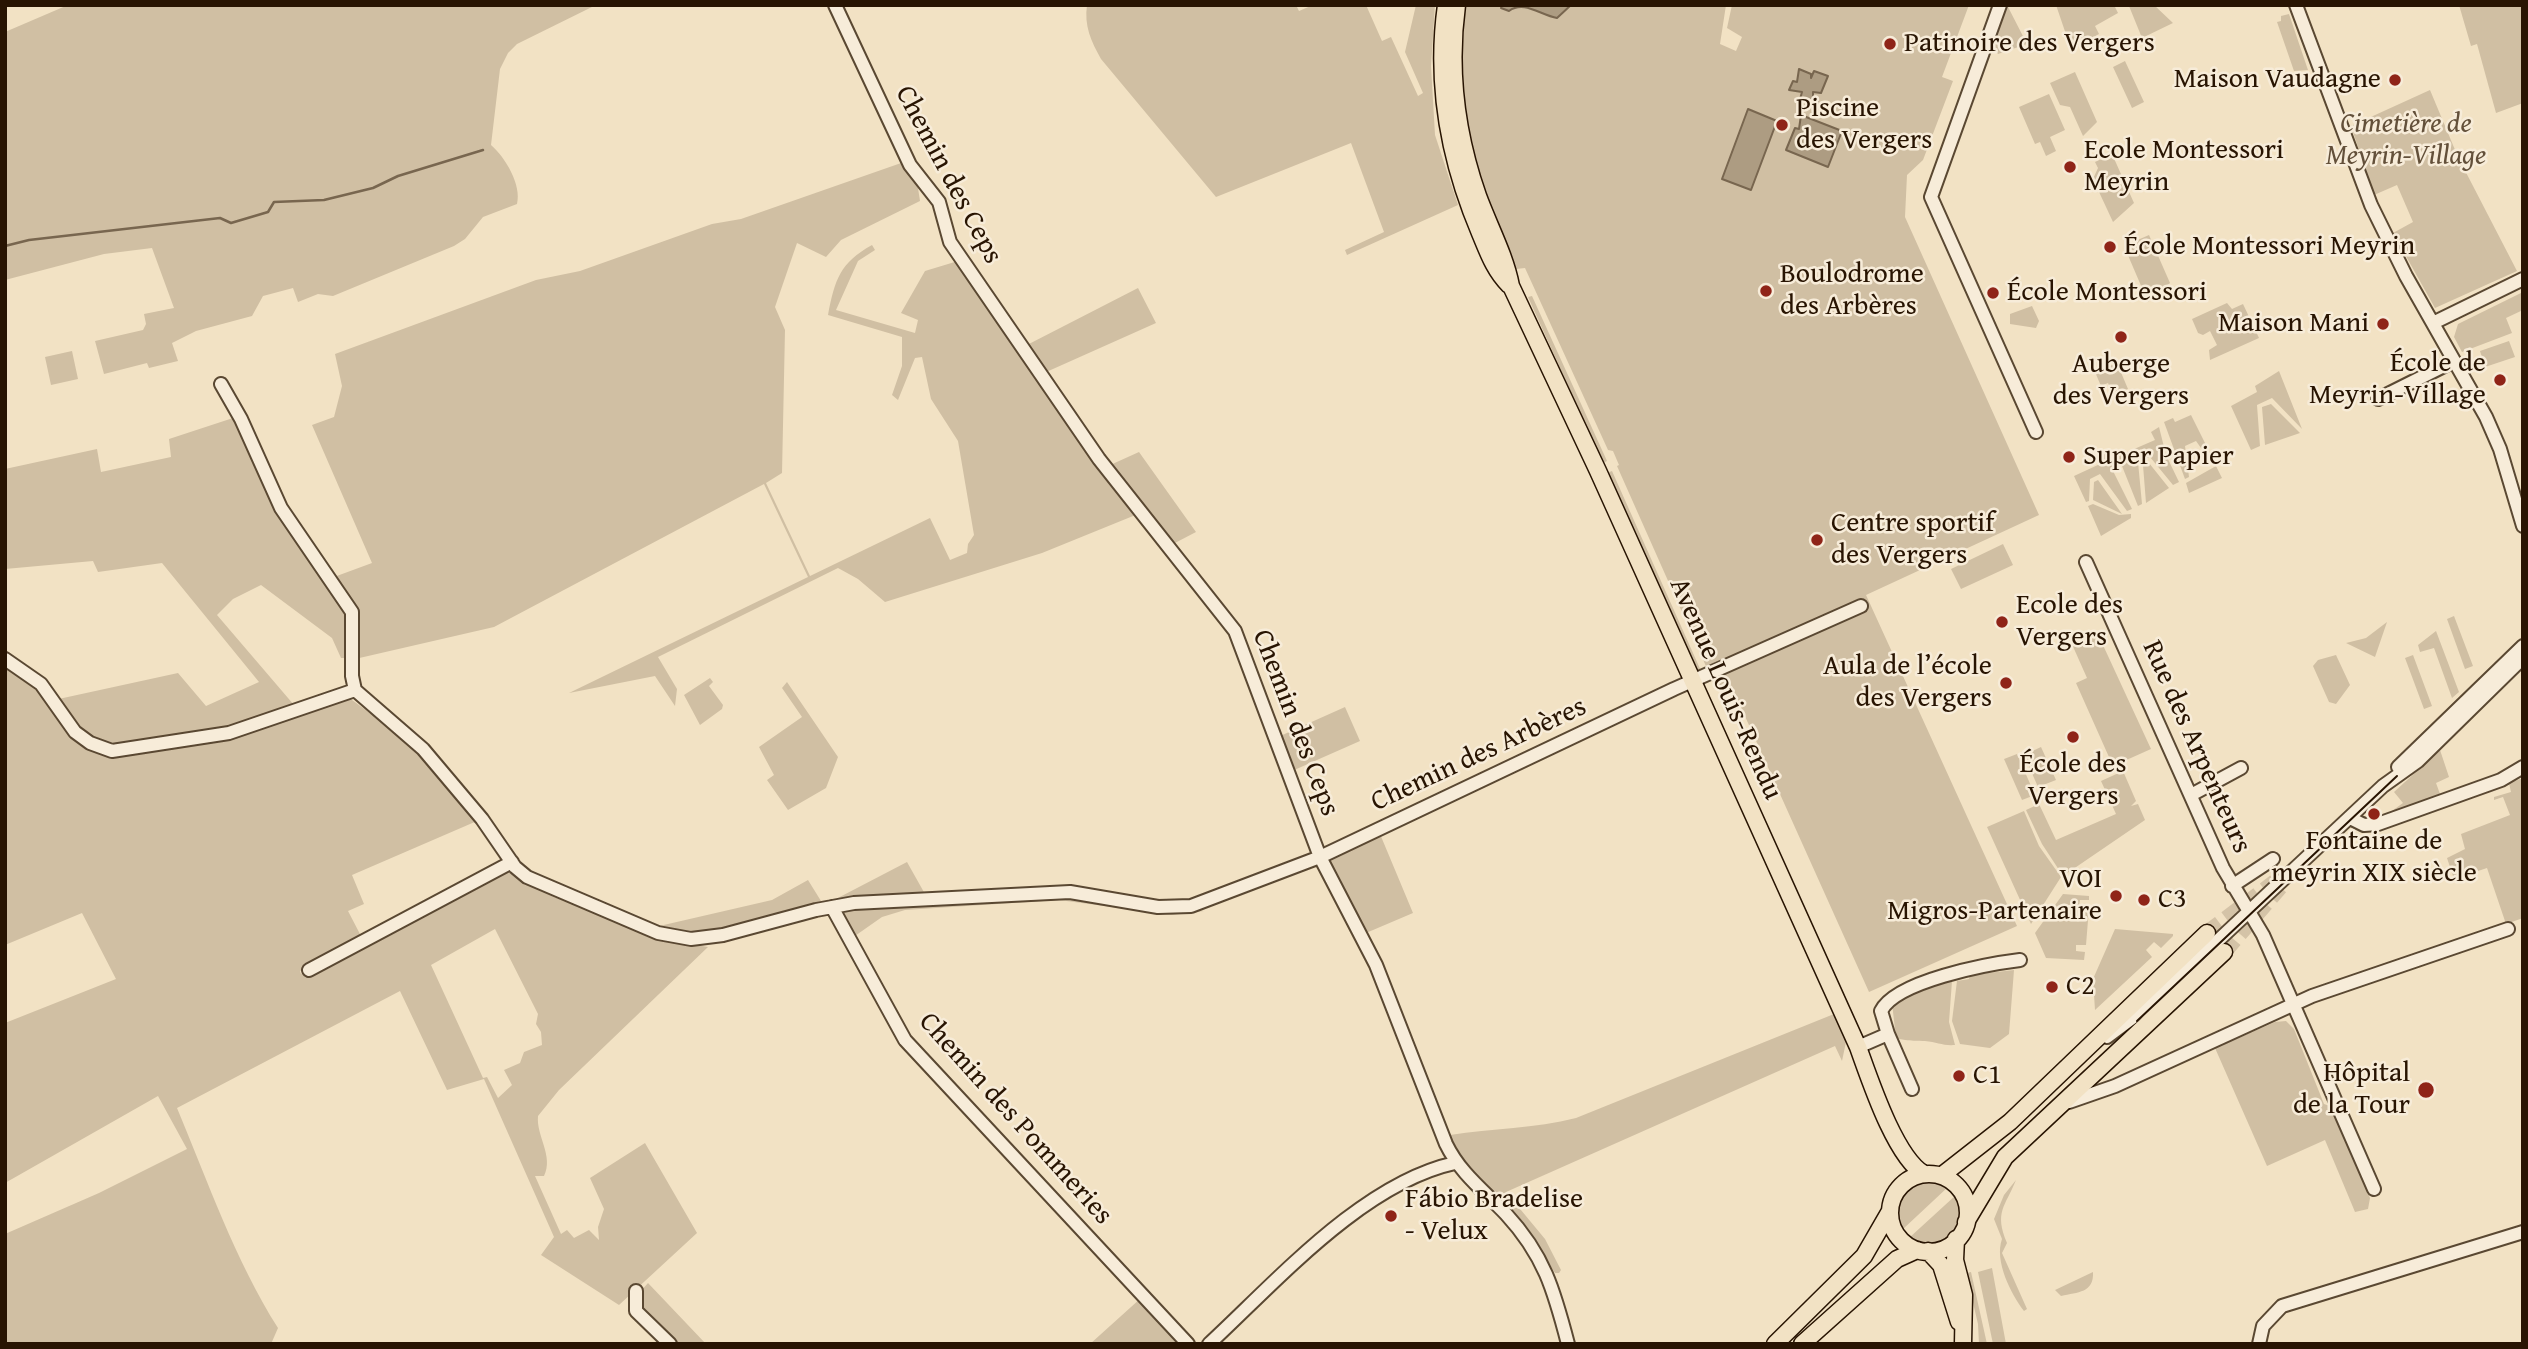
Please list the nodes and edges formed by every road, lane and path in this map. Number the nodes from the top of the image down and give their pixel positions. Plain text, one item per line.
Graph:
1 (835, 5) edge
2 (1446, 5) edge
3 (1457, 5) edge
4 (2000, 5) edge
5 (2296, 5) edge
6 (2523, 279) edge
7 (1511, 286) junction
8 (2433, 323) junction
9 (2454, 361) junction
10 (221, 384) dead end
11 (2378, 399) dead end
12 (2036, 432) dead end
13 (2523, 526) edge
14 (2086, 562) dead end
15 (1861, 606) dead end
16 (2523, 646) edge
17 (2523, 658) edge
18 (5, 659) edge
19 (1692, 681) junction
20 (355, 690) junction
21 (2523, 766) edge
22 (2241, 768) dead end
23 (2383, 786) junction
24 (2191, 795) junction
25 (2350, 818) junction
26 (1320, 857) junction
27 (2273, 859) dead end
28 (512, 862) junction
29 (2232, 886) junction
30 (832, 907) junction
31 (2249, 912) junction
32 (2508, 929) dead end
33 (2207, 933) tunnel mouth
34 (2224, 952) tunnel mouth
35 (2020, 960) dead end
36 (309, 970) dead end
37 (2294, 1004) junction
38 (2147, 1007) junction
39 (1888, 1034) junction
40 (1858, 1047) junction
41 (2075, 1060) junction
42 (2090, 1077) junction
43 (1912, 1089) dead end
44 (2056, 1108) junction
45 (1885, 1116) junction
46 (1455, 1163) junction
47 (1933, 1175) junction
48 (1899, 1188) junction
49 (2374, 1189) dead end
50 (1890, 1211) junction
51 (1966, 1222) junction
52 (2523, 1232) edge
53 (1956, 1240) junction
54 (1923, 1250) junction
55 (636, 1291) dead end
56 (1963, 1337) edge
57 (670, 1344) edge
58 (1188, 1344) edge
59 (1209, 1344) edge
60 (1567, 1344) edge
61 (1774, 1344) edge
62 (1802, 1344) edge
63 (2259, 1344) edge

1 - 26 street, Chemin des Ceps
2 - 7 main road, Avenue Louis-Rendu
3 - 7 main road, Avenue Louis-Rendu
4 - 12 street
5 - 8 street
6 - 8 street
7 - 19 main road, Avenue Louis-Rendu
8 - 9 street
9 - 11 street
9 - 13 street
10 - 20 street
14 - 24 street, Rue des Arpenteurs
15 - 19 street, Chemin des Arbères
16 - 23 street
17 - 23 street
18 - 20 street
19 - 26 street, Chemin des Arbères
19 - 40 main road, Avenue Louis-Rendu
20 - 28 street, Chemin des Arbères
21 - 25 street
22 - 24 street
23 - 25 street
24 - 29 street, Rue des Arpenteurs
25 - 31 street
26 - 30 street, Chemin des Arbères
26 - 46 street, Chemin des Ceps
27 - 29 street
28 - 30 street, Chemin des Arbères
28 - 36 street
29 - 31 street, Rue des Arpenteurs
30 - 58 street, Chemin des Pommeries
31 - 37 street, Rue des Arpenteurs
31 - 38 street
32 - 37 street
33 - 41 main road
34 - 42 main road
35 - 39 street
37 - 44 street
37 - 49 street, Rue des Arpenteurs
38 - 41 street
38 - 42 street
39 - 40 street
39 - 43 street
40 - 45 main road, Avenue Louis-Rendu
41 - 47 main road
42 - 44 main road
44 - 51 main road
45 - 47 main road, Avenue Louis-Rendu
45 - 48 main road, Avenue Louis-Rendu
46 - 59 street
46 - 60 street, Chemin des Ceps
47 - 48 main road
47 - 51 main road
48 - 50 main road
50 - 54 main road
50 - 61 main road
51 - 53 main road
52 - 63 street
53 - 54 main road
53 - 56 main road
54 - 56 main road
54 - 62 main road
55 - 57 street

